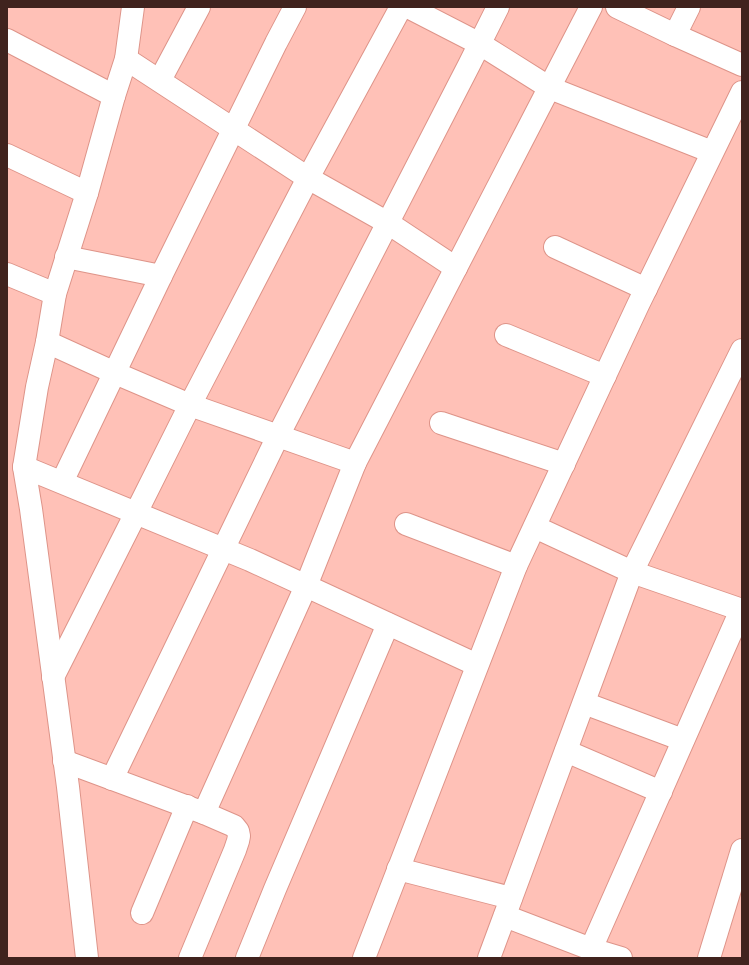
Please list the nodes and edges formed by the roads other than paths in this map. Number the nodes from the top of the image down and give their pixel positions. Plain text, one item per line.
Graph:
1 (133, 7) edge
2 (199, 7) edge
3 (295, 7) edge
4 (401, 7) edge
5 (408, 7) edge
6 (498, 7) edge
7 (591, 7) edge
8 (617, 7) edge
9 (689, 7) edge
10 (675, 35) junction
11 (7, 40) edge
12 (480, 44) junction
13 (126, 59) junction
14 (742, 65) edge
15 (160, 80) junction
16 (550, 88) junction
17 (742, 92) edge
18 (114, 96) junction
19 (234, 129) junction
20 (712, 152) junction
21 (7, 155) edge
22 (308, 178) junction
23 (87, 192) junction
24 (388, 223) junction
25 (555, 247) dead end
26 (66, 257) junction
27 (456, 268) junction
28 (7, 274) edge
29 (161, 276) junction
30 (646, 289) junction
31 (55, 294) junction
32 (506, 335) dead end
33 (47, 342) junction
34 (742, 350) edge
35 (115, 373) junction
36 (605, 376) junction
37 (190, 405) junction
38 (441, 423) dead end
39 (278, 436) junction
40 (355, 463) junction
41 (564, 464) junction
42 (24, 467) junction
43 (62, 482) junction
44 (136, 513) junction
45 (406, 524) dead end
46 (535, 527) junction
47 (224, 549) junction
48 (516, 566) junction
49 (632, 572) junction
50 (306, 586) junction
51 (742, 610) edge
52 (388, 624) junction
53 (477, 666) junction
54 (53, 677) junction
55 (584, 703) junction
56 (683, 740) junction
57 (566, 751) junction
58 (64, 761) junction
59 (112, 778) junction
60 (661, 792) junction
61 (195, 810) junction
62 (742, 850) edge
63 (398, 869) junction
64 (508, 907) junction
65 (142, 913) dead end
66 (591, 949) junction
67 (87, 958) edge
68 (190, 958) edge
69 (247, 958) edge
70 (364, 958) edge
71 (489, 958) edge
72 (621, 958) edge
73 (710, 958) edge

1 - 13 street
2 - 15 street
3 - 19 street
4 - 22 street
5 - 12 street
6 - 12 street
7 - 16 street
8 - 10 street
9 - 10 street
10 - 14 street
11 - 18 street
12 - 16 street
12 - 24 street
13 - 15 street
13 - 18 street
15 - 19 street
16 - 20 street
16 - 27 street
17 - 20 street
18 - 23 street
19 - 22 street
19 - 29 street
20 - 30 street
21 - 23 street
22 - 24 street
22 - 37 street
23 - 26 street
24 - 27 street
24 - 39 street
25 - 30 street
26 - 29 street
26 - 31 street
27 - 40 street
28 - 31 street
29 - 35 street
30 - 36 street
31 - 33 street
32 - 36 street
33 - 35 street
33 - 42 street
34 - 49 street
35 - 37 street
35 - 43 street
36 - 41 street
37 - 39 street
37 - 44 street
38 - 41 street
39 - 40 street
39 - 47 street
40 - 50 street
41 - 46 street
42 - 43 street
42 - 54 street
43 - 44 street
44 - 47 street
44 - 54 street
45 - 48 street
46 - 48 street
46 - 49 street
47 - 50 street
47 - 59 street
48 - 53 street
49 - 51 street
49 - 55 street
50 - 52 street
50 - 61 street
51 - 56 street
52 - 53 street
52 - 69 street
53 - 63 street
54 - 58 street
55 - 56 street
55 - 57 street
56 - 60 street
57 - 60 street
57 - 64 street
58 - 59 street
58 - 67 street
59 - 61 street
60 - 66 street
61 - 65 street
61 - 68 street
62 - 73 street
63 - 64 street
63 - 70 street
64 - 66 street
64 - 71 street
66 - 72 street

